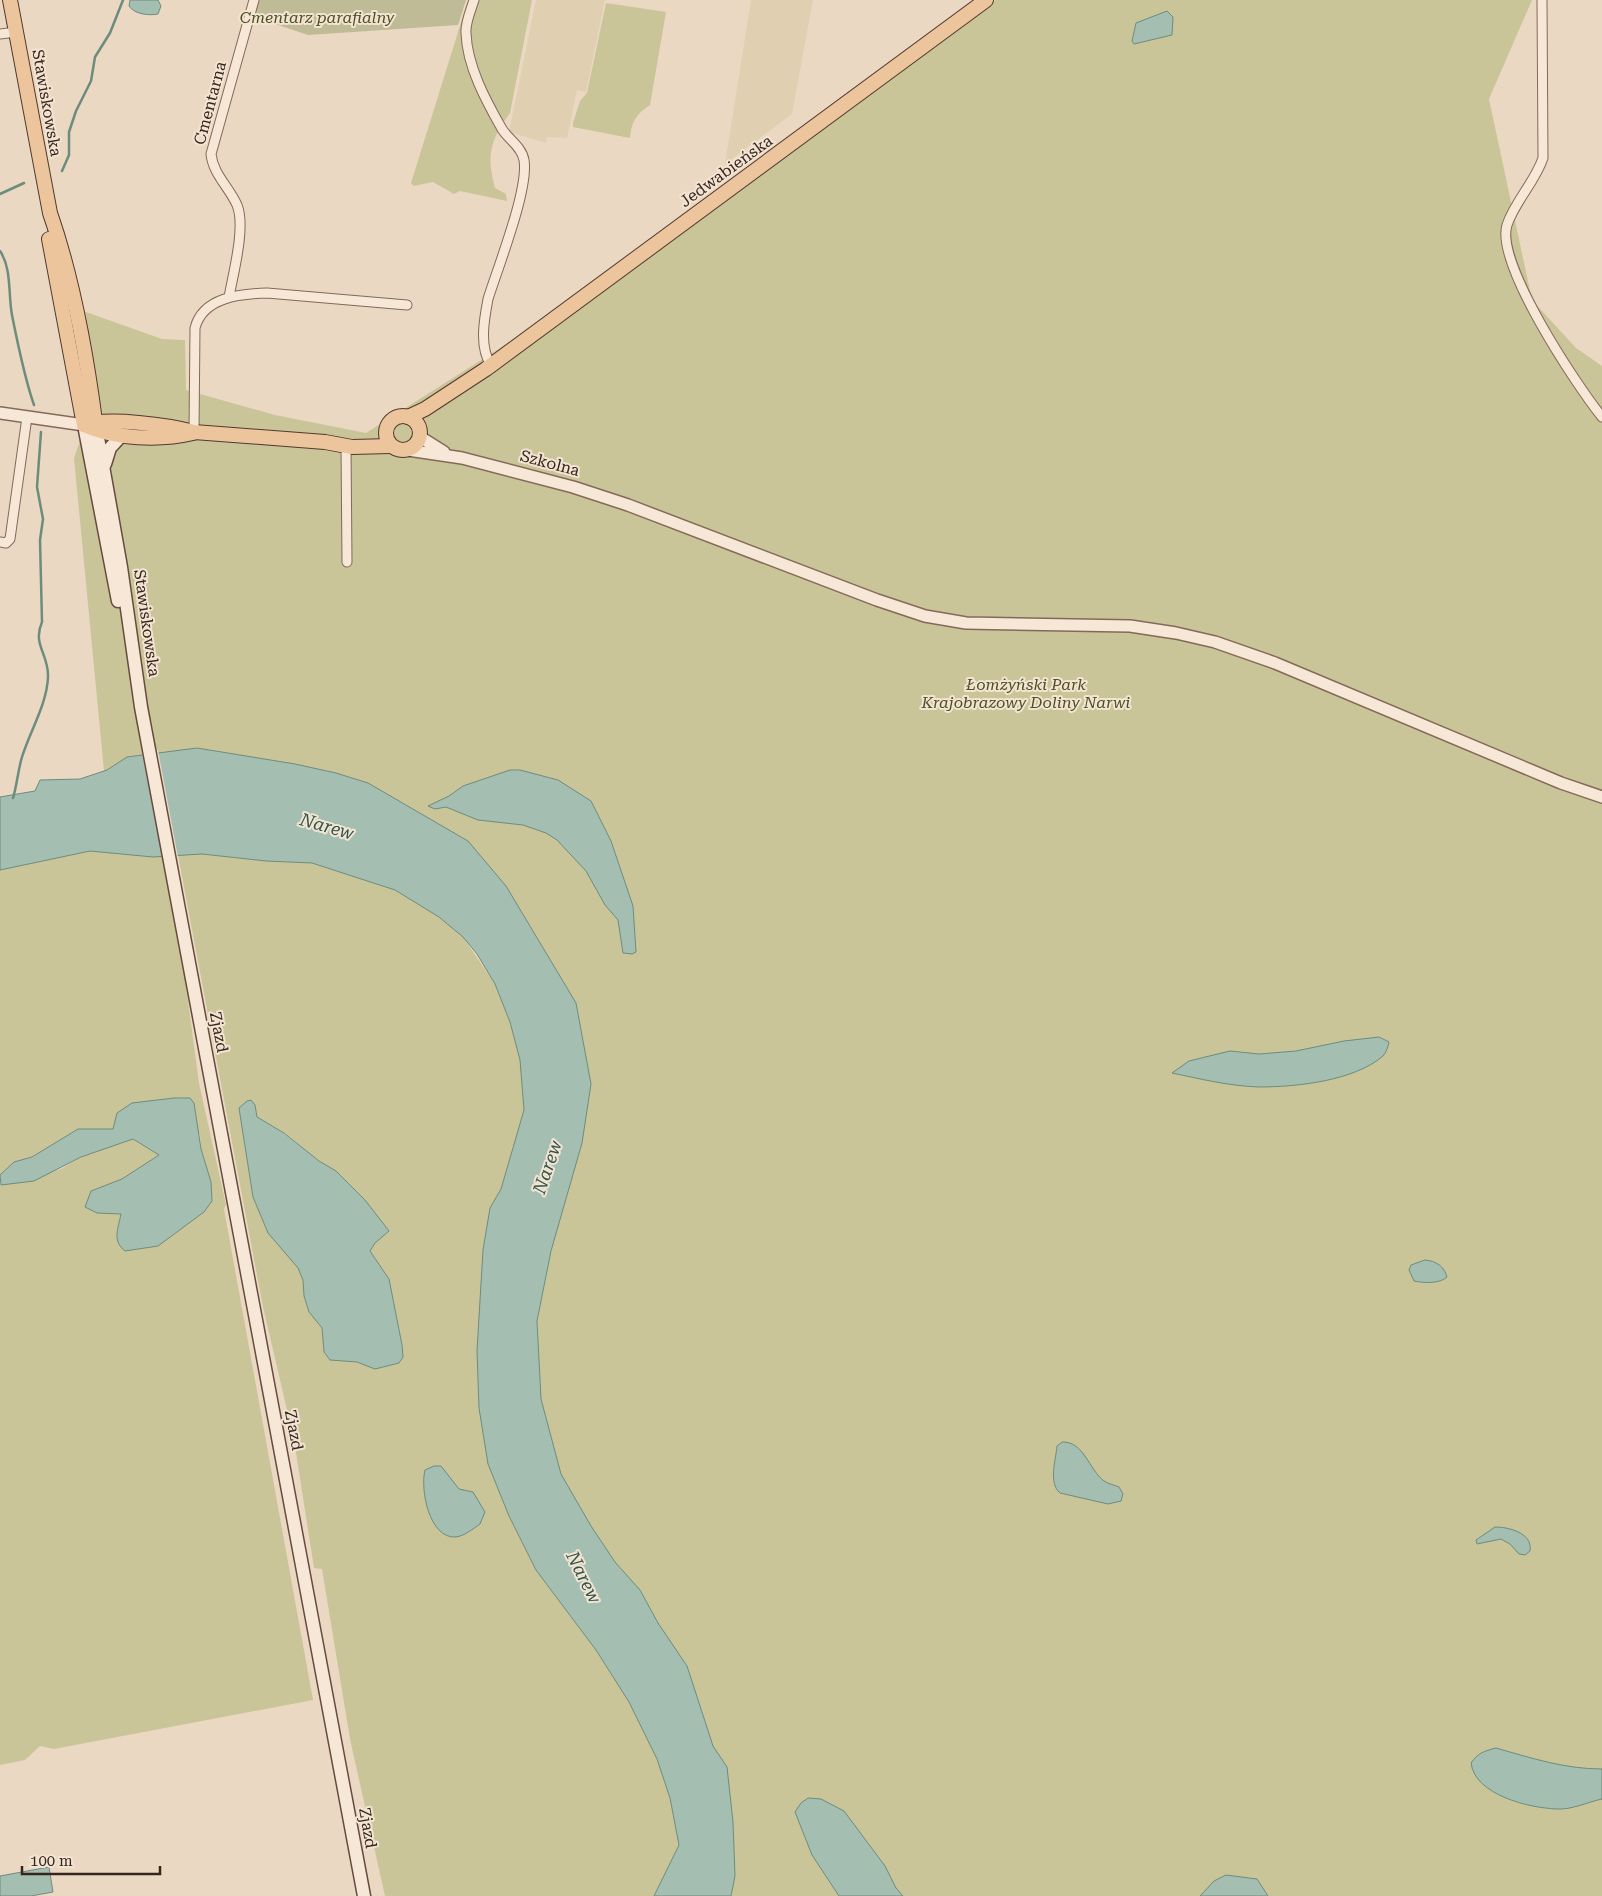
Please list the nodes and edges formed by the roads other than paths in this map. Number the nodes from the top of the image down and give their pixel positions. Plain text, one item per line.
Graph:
1 (10, 0) edge
2 (254, 0) edge
3 (474, 0) edge
4 (986, 0) edge
5 (1542, 0) edge
6 (16, 32) junction
7 (0, 34) edge
8 (229, 297) junction
9 (407, 305) dead end
10 (489, 367) junction
11 (0, 413) edge
12 (408, 416) junction
13 (27, 417) junction
14 (1602, 417) edge
15 (92, 425) junction
16 (194, 432) junction
17 (385, 432) junction
18 (420, 432) junction
19 (122, 435) junction
20 (325, 442) junction
21 (346, 446) junction
22 (390, 446) junction
23 (408, 450) junction
24 (462, 458) junction
25 (104, 466) junction
26 (0, 542) edge
27 (347, 562) dead end
28 (138, 686) junction
29 (1602, 797) edge
30 (364, 1896) edge

1 - 6 main road, Stawiskowska
2 - 8 street, Cmentarna
3 - 10 street
4 - 10 main road, Jedwabieńska
5 - 14 street
6 - 7 street
6 - 15 main road, Stawiskowska
8 - 9 street
8 - 16 street
10 - 12 main road, Jedwabieńska
10 - 18 main road, Jedwabieńska
11 - 13 street
12 - 17 main road
12 - 18 main road
13 - 15 street
13 - 26 street
15 - 16 main road
15 - 19 main road
15 - 25 main road, Stawiskowska
15 - 28 main road, Stawiskowska
16 - 19 main road
16 - 20 main road
17 - 20 main road
17 - 22 main road
18 - 23 main road
18 - 24 street, Szkolna
19 - 25 main road
20 - 21 main road
21 - 22 main road
21 - 27 street
22 - 23 main road
23 - 24 street, Szkolna
24 - 29 street, Szkolna
25 - 28 main road, Stawiskowska
28 - 30 main road, Zjazd

